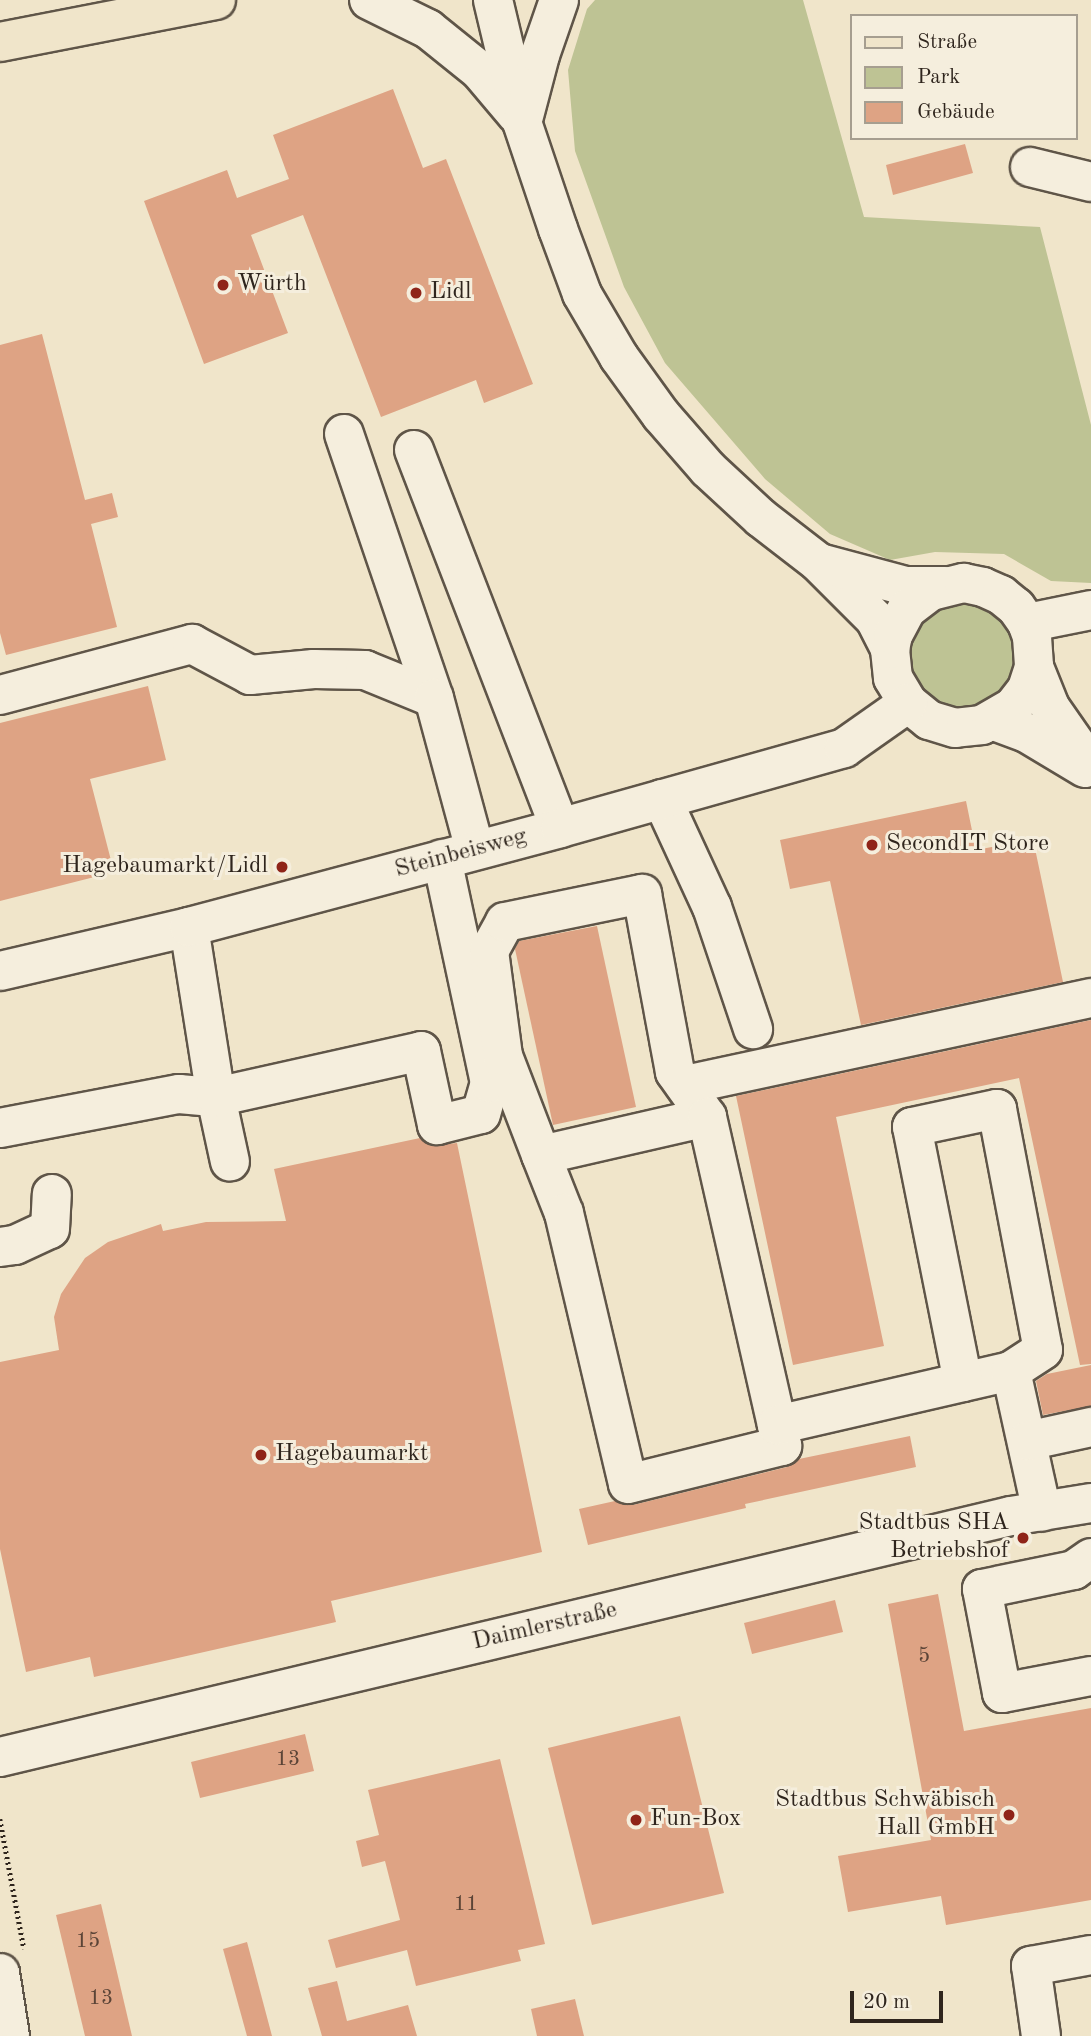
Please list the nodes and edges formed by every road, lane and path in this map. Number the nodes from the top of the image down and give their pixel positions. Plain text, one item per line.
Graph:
1 (216, 0) edge
2 (369, 0) edge
3 (493, 0) edge
4 (559, 0) edge
5 (0, 42) edge
6 (522, 122) junction
7 (1030, 167) dead end
8 (1091, 182) edge
9 (344, 434) dead end
10 (414, 450) dead end
11 (818, 562) junction
12 (945, 586) junction
13 (1091, 610) edge
14 (1027, 623) junction
15 (890, 649) junction
16 (1034, 667) junction
17 (0, 695) edge
18 (434, 698) junction
19 (908, 703) junction
20 (995, 721) junction
21 (1091, 766) edge
22 (1091, 772) edge
23 (662, 799) junction
24 (560, 828) junction
25 (458, 855) junction
26 (189, 928) junction
27 (0, 971) edge
28 (1091, 998) edge
29 (753, 1029) dead end
30 (685, 1086) junction
31 (216, 1097) junction
32 (707, 1118) junction
33 (0, 1128) edge
34 (541, 1155) junction
35 (230, 1162) dead end
36 (52, 1194) dead end
37 (0, 1247) edge
38 (1011, 1371) junction
39 (963, 1382) junction
40 (778, 1425) junction
41 (1091, 1427) edge
42 (1027, 1441) junction
43 (1086, 1503) edge
44 (1042, 1512) junction
45 (1091, 1552) edge
46 (1091, 1558) edge
47 (1091, 1676) edge
48 (0, 1757) edge
49 (0, 1819) edge
50 (1091, 1955) edge
51 (12, 1964) edge
52 (10, 2036) edge
53 (1041, 2036) edge

1 - 5 main road
2 - 6 street
3 - 6 street
4 - 6 street
6 - 11 street
7 - 8 street
9 - 18 street
10 - 24 street
11 - 12 street
11 - 15 street
12 - 14 street
12 - 15 street
13 - 14 street
14 - 16 street
15 - 19 street
16 - 20 street
16 - 21 street
17 - 18 street
18 - 25 street
19 - 20 street
19 - 23 street, Steinbeisweg
20 - 22 street
23 - 24 street, Steinbeisweg
23 - 29 street
24 - 25 street, Steinbeisweg
25 - 26 street, Steinbeisweg
25 - 31 street
26 - 27 street, Steinbeisweg
26 - 31 street
28 - 30 street
30 - 32 street
30 - 34 street
31 - 33 street
31 - 35 street
32 - 34 street
32 - 40 street
34 - 40 street
36 - 37 street
38 - 39 street
38 - 39 street
38 - 42 street
39 - 40 street
41 - 42 street
42 - 44 street
43 - 44 street, Daimlerstraße
43 - 45 street
44 - 48 street, Daimlerstraße
46 - 47 street
49 - 51 path
50 - 53 street
51 - 52 street

